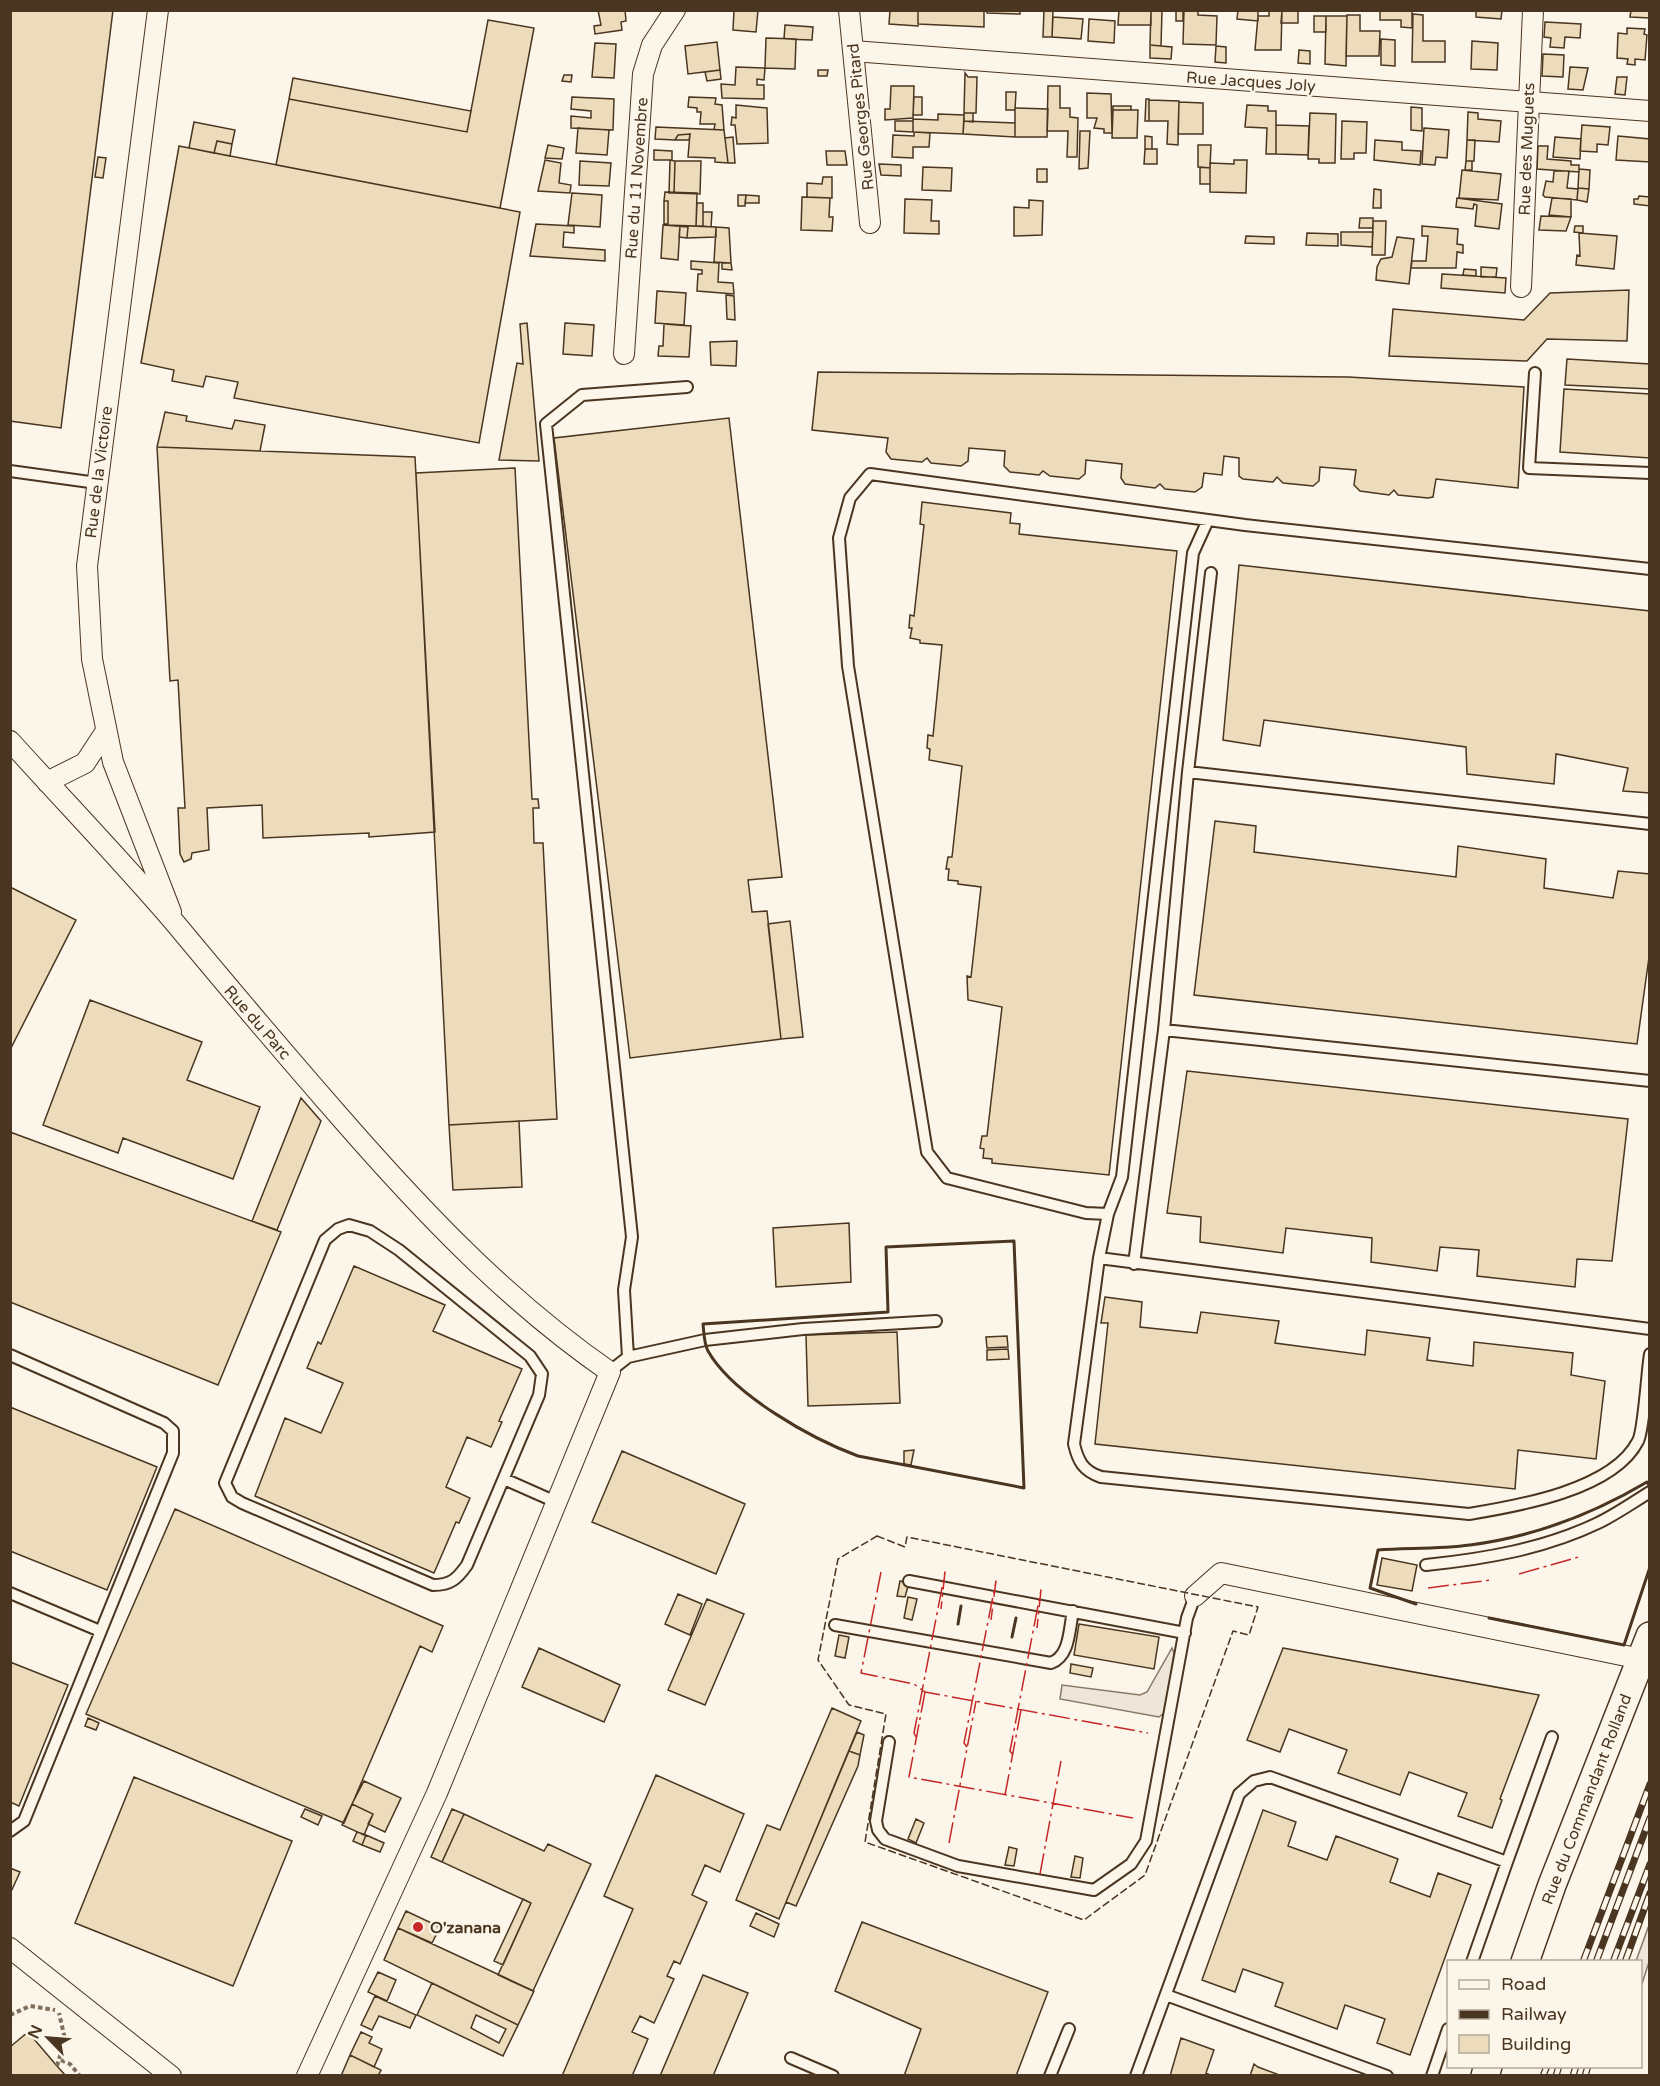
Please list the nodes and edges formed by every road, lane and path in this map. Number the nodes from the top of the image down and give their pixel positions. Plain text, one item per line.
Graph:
1 (158, 10) edge
2 (675, 10) edge
3 (849, 10) edge
4 (1533, 10) edge
5 (853, 51) junction
6 (1527, 102) junction
7 (1650, 111) edge
8 (870, 223) dead end
9 (1521, 287) dead end
10 (624, 354) dead end
11 (1535, 373) dead end
12 (687, 387) dead end
13 (10, 471) edge
14 (1650, 473) edge
15 (97, 483) junction
16 (1208, 520) junction
17 (1650, 569) edge
18 (1211, 573) dead end
19 (106, 731) junction
20 (10, 741) edge
21 (1188, 772) junction
22 (47, 782) junction
23 (1650, 824) edge
24 (175, 923) junction
25 (1164, 1030) junction
26 (1650, 1081) edge
27 (1108, 1214) junction
28 (1099, 1258) junction
29 (1134, 1264) junction
30 (936, 1321) dead end
31 (1650, 1329) edge
32 (1650, 1354) edge
33 (10, 1355) edge
34 (628, 1357) junction
35 (609, 1372) junction
36 (504, 1479) junction
37 (1650, 1492) edge
38 (556, 1502) junction
39 (1426, 1565) dead end
40 (909, 1581) dead end
41 (10, 1593) edge
42 (1195, 1596) joint
43 (1073, 1611) junction
44 (835, 1625) dead end
45 (100, 1631) junction
46 (1185, 1634) junction
47 (1645, 1648) edge
48 (1552, 1737) dead end
49 (889, 1742) dead end
50 (10, 1831) edge
51 (1507, 1862) junction
52 (10, 1948) edge
53 (1473, 1960) edge
54 (1526, 1960) edge
55 (1166, 1995) junction
56 (10, 2015) edge
57 (1069, 2029) dead end
58 (1447, 2035) edge
59 (791, 2058) dead end
60 (61, 2060) junction
61 (57, 2066) dead end
62 (80, 2076) edge
63 (171, 2076) edge
64 (307, 2076) edge
65 (833, 2076) edge
66 (1050, 2076) edge
67 (1136, 2076) edge
68 (1387, 2076) edge
69 (1432, 2076) edge

1 - 15 street, Rue de la Victoire
2 - 10 street, Rue du 11 Novembre
3 - 5 street, Rue Georges Pitard
4 - 6 street, Rue des Muguets
5 - 6 street, Rue Jacques Joly
5 - 8 street, Rue Georges Pitard
6 - 7 street, Rue Jacques Joly
6 - 9 street, Rue des Muguets
11 - 14 lane
12 - 34 lane
13 - 15 lane
15 - 19 street, Rue de la Victoire
16 - 17 lane
16 - 27 lane
16 - 27 lane
18 - 21 lane
19 - 22 street
19 - 24 street, Rue de la Victoire
20 - 22 street, Rue du Parc
21 - 23 lane
21 - 25 lane
22 - 24 street, Rue du Parc
24 - 35 street, Rue du Parc
25 - 26 lane
25 - 29 lane
27 - 28 lane
28 - 29 lane
28 - 32 lane
29 - 31 lane
30 - 34 lane
33 - 45 lane
34 - 35 lane
35 - 38 street
36 - 36 lane
36 - 38 lane
37 - 39 lane
38 - 64 street
40 - 43 lane
41 - 45 lane
42 - 46 lane
42 - 47 street
43 - 44 lane
43 - 46 lane
45 - 50 lane
46 - 49 lane
47 - 54 street, Rue du Commandant Rolland
48 - 51 lane
51 - 53 lane
51 - 55 lane
52 - 63 street
55 - 67 lane
55 - 68 lane
56 - 60 path
57 - 66 lane
58 - 69 lane
59 - 65 lane
60 - 61 path
60 - 62 path

